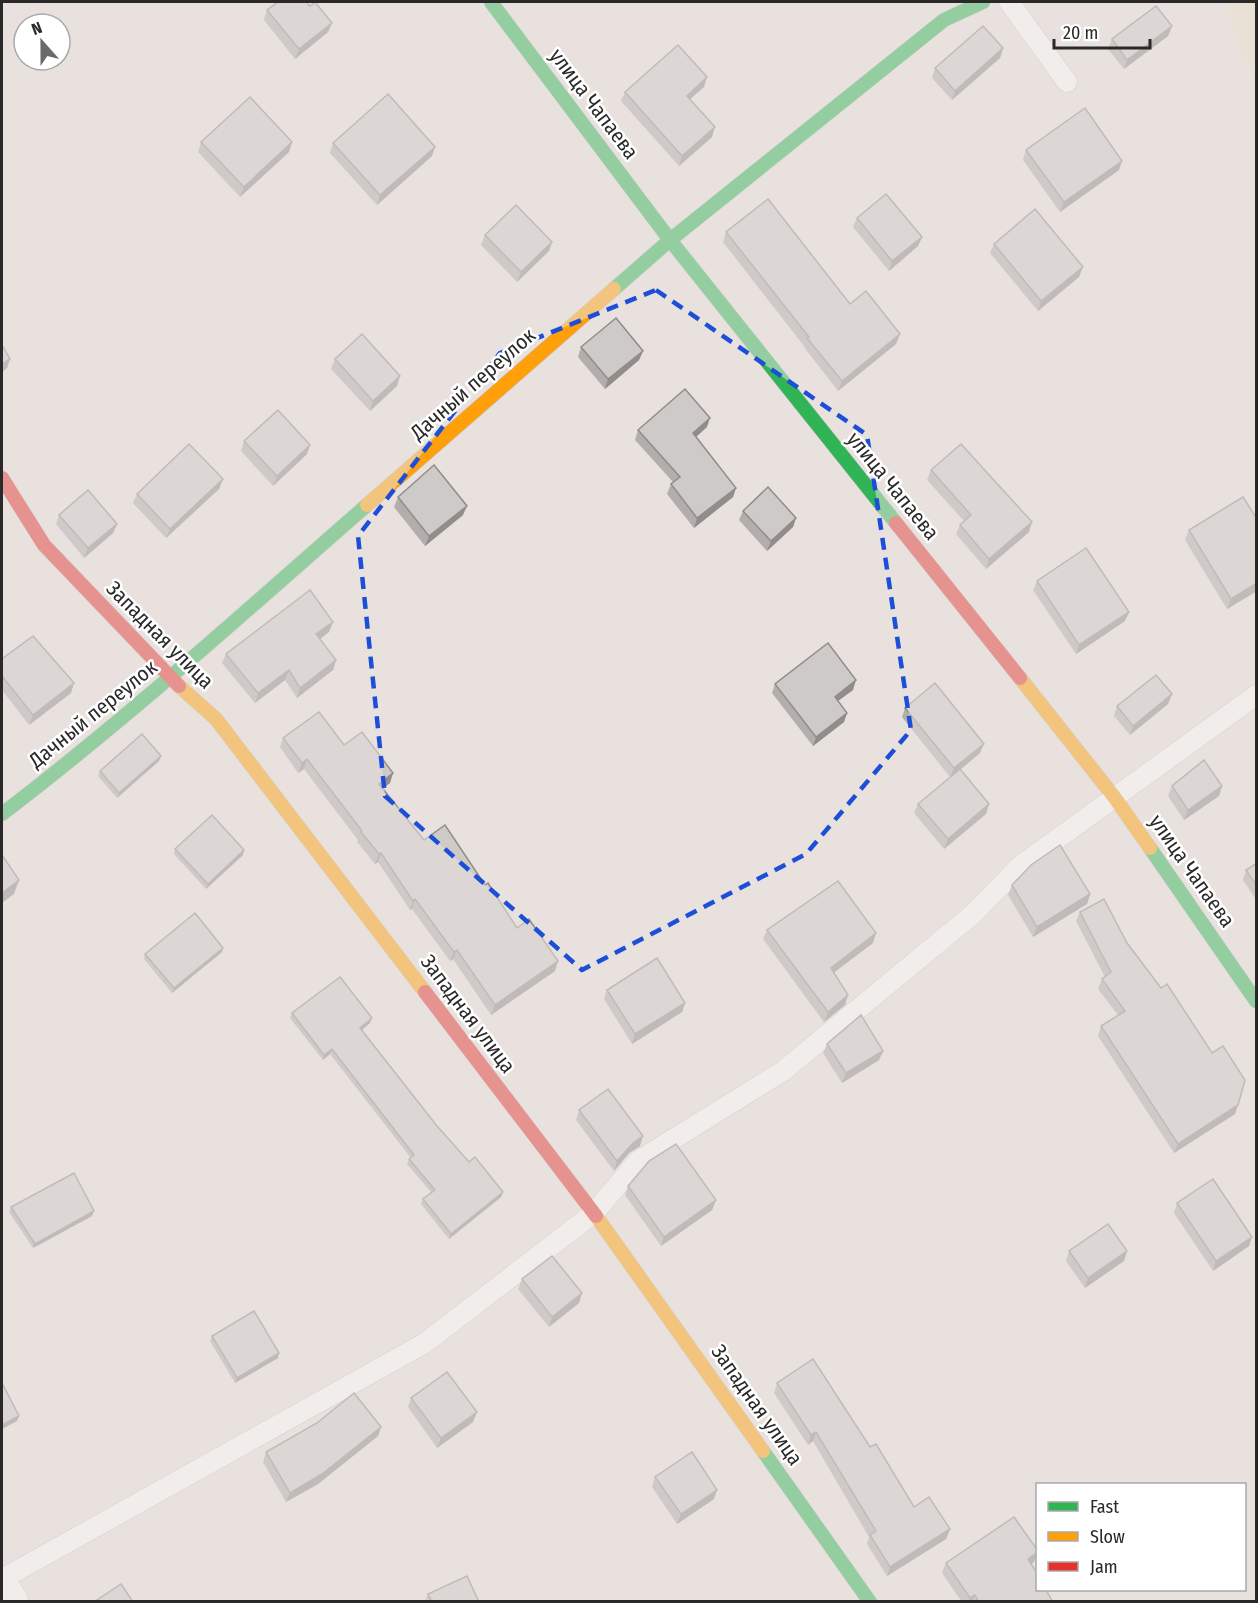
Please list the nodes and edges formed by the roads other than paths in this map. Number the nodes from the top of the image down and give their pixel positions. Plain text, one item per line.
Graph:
1 (491, 2) edge
2 (983, 2) edge
3 (1009, 2) edge
4 (1067, 82) dead end
5 (670, 240) junction
6 (2, 478) edge
7 (170, 678) junction
8 (1257, 695) edge
9 (1115, 798) junction
10 (2, 813) edge
11 (1257, 1001) edge
12 (594, 1213) junction
13 (2, 1579) edge
14 (2, 1586) edge
15 (12, 1602) edge
16 (870, 1602) edge

1 - 5 street, улица Чапаева
2 - 5 street, Дачный переулок
3 - 4 lane
5 - 7 street, Дачный переулок
5 - 9 street, улица Чапаева
6 - 7 street, Западная улица
7 - 10 street, Дачный переулок
7 - 12 street, Западная улица
8 - 9 lane
9 - 11 street, улица Чапаева
9 - 12 lane
12 - 13 lane
12 - 16 street, Западная улица
14 - 15 street

